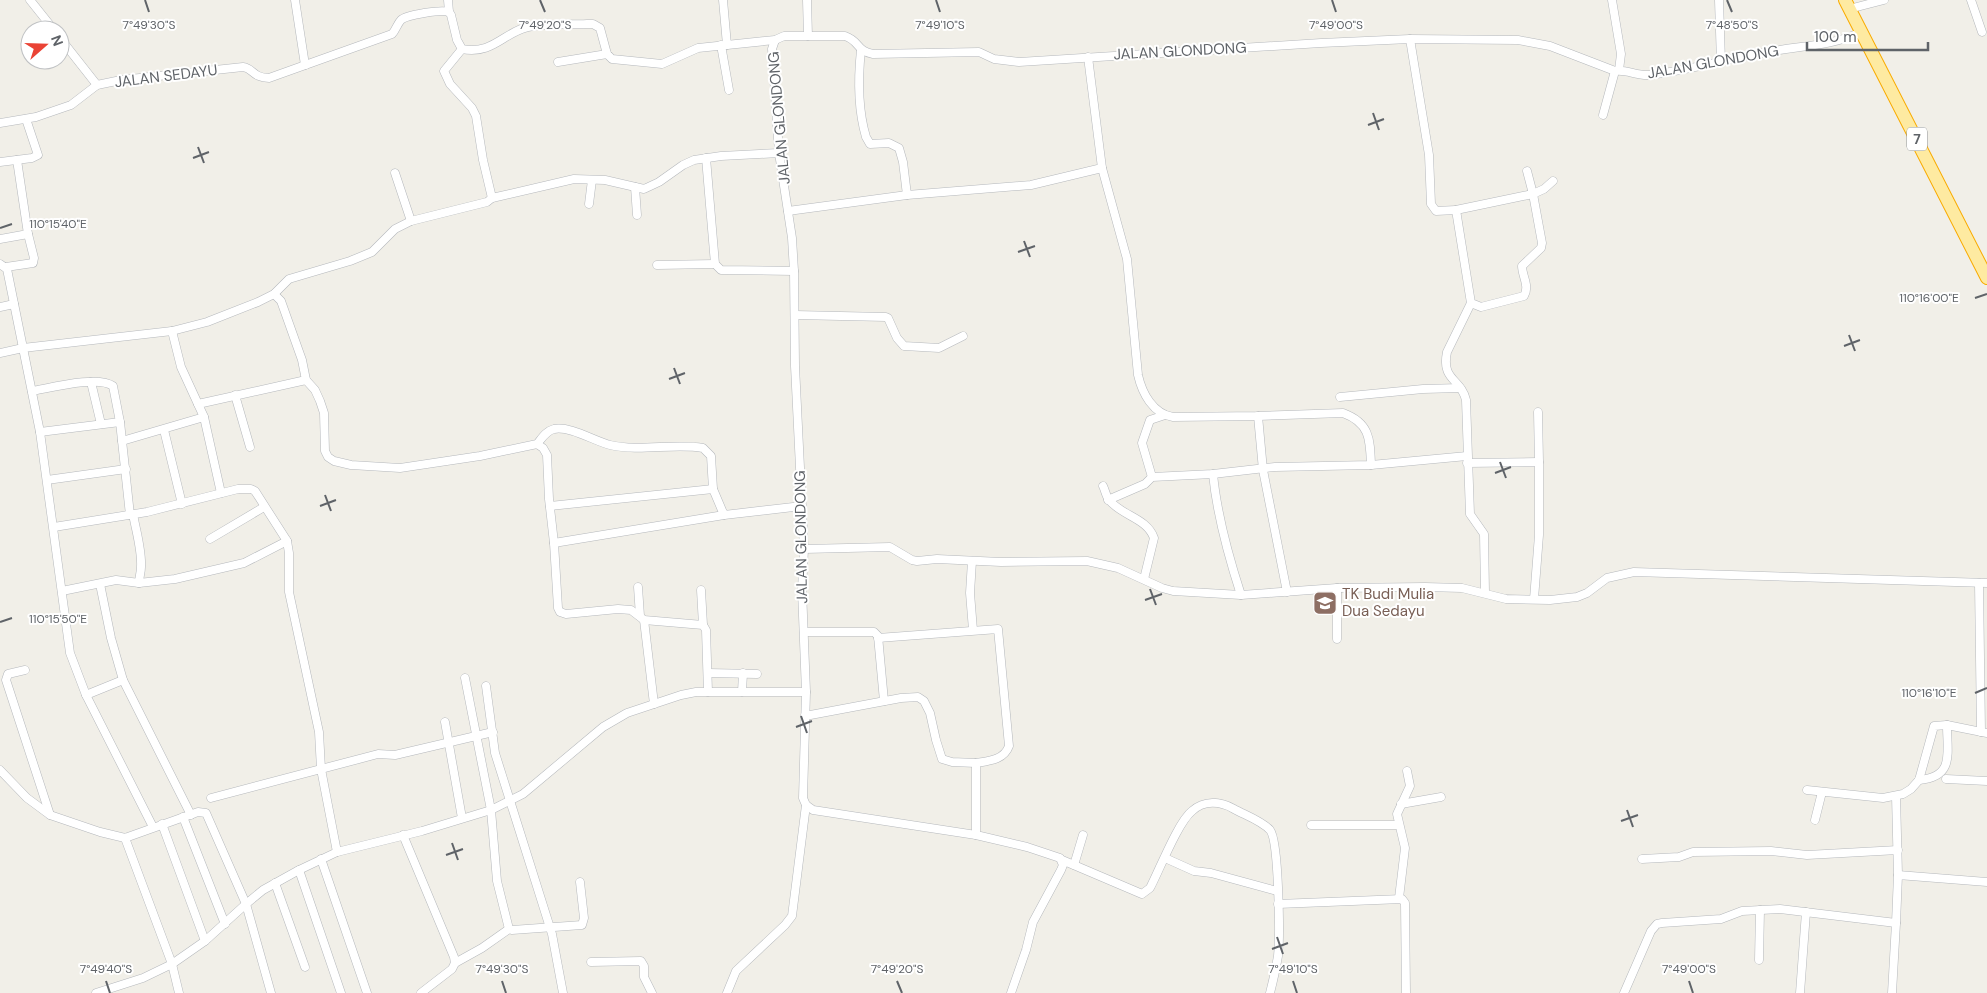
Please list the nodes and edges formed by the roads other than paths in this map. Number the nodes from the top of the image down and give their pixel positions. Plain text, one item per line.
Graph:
1 (30, 0) edge
2 (295, 0) edge
3 (448, 0) edge
4 (723, 0) edge
5 (807, 0) edge
6 (1612, 0) edge
7 (1719, 0) edge
8 (1884, 0) edge
9 (1972, 0) edge
10 (1847, 4) edge
11 (449, 12) junction
12 (46, 20) edge
13 (1861, 32) junction
14 (1982, 32) dead end
15 (808, 36) junction
16 (1410, 39) junction
17 (775, 40) junction
18 (724, 45) junction
19 (462, 49) junction
20 (861, 50) junction
21 (70, 51) edge
22 (607, 54) junction
23 (1088, 57) junction
24 (558, 62) dead end
25 (1721, 62) junction
26 (305, 66) junction
27 (1617, 71) junction
28 (97, 85) junction
29 (728, 90) dead end
30 (1602, 116) dead end
31 (26, 119) junction
32 (0, 123) edge
33 (779, 153) junction
34 (706, 158) junction
35 (18, 160) junction
36 (0, 162) edge
37 (1102, 168) junction
38 (1527, 171) dead end
39 (395, 173) dead end
40 (592, 180) junction
41 (1553, 181) dead end
42 (635, 187) junction
43 (1533, 194) junction
44 (907, 195) junction
45 (492, 198) junction
46 (589, 204) dead end
47 (1456, 210) junction
48 (788, 211) junction
49 (637, 215) dead end
50 (411, 221) junction
51 (28, 234) junction
52 (0, 239) edge
53 (714, 264) junction
54 (3, 265) edge
55 (657, 265) dead end
56 (794, 271) junction
57 (1986, 272) edge
58 (274, 294) junction
59 (1470, 303) junction
60 (14, 304) junction
61 (0, 307) edge
62 (795, 315) junction
63 (172, 331) junction
64 (962, 336) dead end
65 (23, 348) junction
66 (0, 353) edge
67 (306, 380) junction
68 (91, 382) junction
69 (1460, 388) junction
70 (32, 391) junction
71 (235, 395) junction
72 (1340, 397) dead end
73 (198, 404) junction
74 (1538, 412) dead end
75 (1164, 415) junction
76 (1258, 416) junction
77 (204, 417) junction
78 (120, 422) junction
79 (101, 424) junction
80 (164, 430) junction
81 (40, 432) junction
82 (122, 441) junction
83 (537, 444) junction
84 (250, 447) dead end
85 (1467, 460) junction
86 (1539, 462) junction
87 (1371, 465) junction
88 (126, 469) junction
89 (1263, 470) junction
90 (1213, 474) junction
91 (1152, 477) junction
92 (46, 480) junction
93 (1103, 486) dead end
94 (714, 489) junction
95 (221, 493) junction
96 (1108, 500) junction
97 (182, 504) junction
98 (550, 506) junction
99 (802, 506) junction
100 (264, 507) junction
101 (131, 514) junction
102 (724, 515) junction
103 (54, 527) junction
104 (210, 539) dead end
105 (287, 541) junction
106 (554, 543) junction
107 (804, 549) junction
108 (972, 561) junction
109 (1144, 579) junction
110 (139, 583) junction
111 (1983, 583) edge
112 (100, 584) junction
113 (638, 587) dead end
114 (1337, 588) junction
115 (701, 590) dead end
116 (62, 591) junction
117 (1287, 592) junction
118 (1485, 593) junction
119 (1241, 595) junction
120 (1534, 599) junction
121 (642, 618) junction
122 (703, 625) junction
123 (973, 630) junction
124 (804, 632) junction
125 (878, 638) junction
126 (1337, 639) dead end
127 (25, 670) dead end
128 (708, 673) junction
129 (743, 673) junction
130 (757, 674) dead end
131 (465, 678) dead end
132 (123, 680) junction
133 (486, 686) dead end
134 (708, 692) junction
135 (742, 692) junction
136 (806, 692) junction
137 (86, 695) junction
138 (884, 701) junction
139 (654, 704) junction
140 (805, 716) junction
141 (445, 722) dead end
142 (1947, 725) junction
143 (493, 732) junction
144 (1984, 732) edge
145 (476, 736) junction
146 (448, 743) junction
147 (976, 762) junction
148 (321, 768) junction
149 (0, 770) edge
150 (1407, 771) dead end
151 (1946, 779) dead end
152 (1919, 780) junction
153 (1987, 781) edge
154 (1807, 790) dead end
155 (1822, 792) junction
156 (1896, 796) junction
157 (1441, 797) dead end
158 (211, 798) dead end
159 (511, 801) junction
160 (1400, 804) junction
161 (806, 805) junction
162 (491, 810) junction
163 (50, 815) junction
164 (187, 816) junction
165 (462, 818) junction
166 (1815, 820) dead end
167 (162, 824) junction
168 (1310, 825) dead end
169 (1399, 825) junction
170 (154, 827) junction
171 (403, 835) junction
172 (976, 835) junction
173 (1083, 835) dead end
174 (125, 838) junction
175 (1898, 850) junction
176 (337, 852) junction
177 (1165, 858) junction
178 (321, 859) junction
179 (1642, 859) dead end
180 (1062, 860) junction
181 (1074, 865) junction
182 (299, 870) junction
183 (1898, 875) junction
184 (580, 882) dead end
185 (1987, 882) edge
186 (275, 883) junction
187 (1277, 891) junction
188 (1399, 898) junction
189 (246, 904) junction
190 (1278, 904) junction
191 (1760, 910) junction
192 (1806, 912) junction
193 (1896, 923) junction
194 (225, 924) junction
195 (550, 927) junction
196 (509, 929) junction
197 (205, 941) junction
198 (1760, 960) dead end
199 (591, 962) dead end
200 (455, 963) junction
201 (172, 964) junction
202 (305, 967) dead end
203 (96, 993) edge
204 (179, 993) edge
205 (272, 993) edge
206 (341, 993) edge
207 (367, 993) edge
208 (422, 993) edge
209 (563, 993) edge
210 (652, 993) edge
211 (728, 993) edge
212 (1012, 993) edge
213 (1270, 993) edge
214 (1406, 993) edge
215 (1624, 993) edge
216 (1800, 993) edge
217 (1892, 993) edge

1 - 12 street
2 - 26 street
3 - 11 street
4 - 18 street
5 - 15 street
6 - 27 street
7 - 25 street
8 - 10 street
9 - 14 street
10 - 13 highway, 7
11 - 19 street
11 - 26 street, JALAN SEDAYU
13 - 25 street, JALAN GLONDONG
13 - 57 highway, 7
15 - 17 street, JALAN GLONDONG
15 - 20 street, JALAN GLONDONG
16 - 23 street, JALAN GLONDONG
16 - 27 street, JALAN GLONDONG
16 - 47 street
17 - 18 street
17 - 33 street, JALAN GLONDONG
18 - 22 street
18 - 29 street
19 - 22 street
19 - 45 street
20 - 23 street, JALAN GLONDONG
20 - 44 street
21 - 28 street
22 - 24 street
23 - 37 street
25 - 27 street, JALAN GLONDONG
26 - 28 street, JALAN SEDAYU
27 - 30 street
28 - 31 street, JALAN SEDAYU
31 - 32 street, JALAN SEDAYU
31 - 35 street
33 - 34 street
33 - 48 street, JALAN GLONDONG
34 - 42 street
34 - 53 street
35 - 36 street
35 - 51 street
37 - 44 street
37 - 75 street
38 - 43 street
39 - 50 street
40 - 42 street
40 - 45 street
40 - 46 street
41 - 43 street
42 - 49 street
43 - 47 street
43 - 59 street
44 - 48 street
45 - 50 street
47 - 59 street
48 - 56 street, JALAN GLONDONG
50 - 58 street
51 - 52 street
51 - 54 street
53 - 55 street
53 - 56 street
54 - 60 street
56 - 62 street, JALAN GLONDONG
58 - 63 street
58 - 67 street
59 - 69 street
60 - 61 street
60 - 65 street
62 - 64 street
62 - 99 street, JALAN GLONDONG
63 - 65 street
63 - 73 street
65 - 66 street
65 - 70 street
67 - 71 street
67 - 83 street
68 - 70 street
68 - 78 street
68 - 79 street
69 - 72 street
69 - 85 street
70 - 81 street
71 - 73 street
71 - 84 street
73 - 77 street
74 - 86 street
75 - 76 street
75 - 91 street
76 - 87 street
76 - 89 street
77 - 80 street
77 - 95 street
78 - 79 street
78 - 82 street
79 - 81 street
80 - 82 street
80 - 97 street
81 - 92 street
82 - 88 street
83 - 94 street
83 - 98 street
85 - 86 street
85 - 87 street
85 - 118 street
86 - 120 street
87 - 89 street
88 - 92 street
88 - 101 street
89 - 90 street
89 - 117 street
90 - 91 street
90 - 119 street
91 - 96 street
92 - 103 street
93 - 96 street
94 - 98 street
94 - 102 street
95 - 97 street
95 - 100 street
96 - 109 street
97 - 101 street
98 - 106 street
99 - 102 street
99 - 107 street, JALAN GLONDONG
100 - 104 street
100 - 105 street
101 - 103 street
101 - 110 street
102 - 106 street
103 - 116 street
105 - 110 street
105 - 148 street
106 - 121 street
107 - 108 street
107 - 124 street, JALAN GLONDONG
108 - 109 street
108 - 123 street
109 - 119 street
110 - 112 street
111 - 120 street
111 - 144 street
112 - 116 street
112 - 132 street
113 - 121 street
114 - 117 street
114 - 118 street
114 - 126 street
115 - 122 street
116 - 137 street
117 - 119 street
118 - 120 street
121 - 122 street
121 - 139 street
122 - 128 street
123 - 125 street
123 - 147 street
124 - 125 street
124 - 136 street, JALAN GLONDONG
125 - 138 street
127 - 163 street
128 - 129 street
128 - 134 street
129 - 130 street
129 - 135 street
131 - 145 street
132 - 137 street
132 - 164 street
133 - 143 street
134 - 135 street
134 - 139 street
135 - 136 street
136 - 140 street, JALAN GLONDONG
137 - 170 street
138 - 140 street
138 - 147 street
139 - 159 street
140 - 161 street, JALAN GLONDONG
141 - 146 street
142 - 144 street
142 - 152 street
142 - 152 street
143 - 145 street
143 - 159 street
145 - 146 street
145 - 162 street
146 - 148 street
146 - 165 street
147 - 172 street
148 - 158 street
148 - 176 street
149 - 163 street
150 - 160 street
151 - 153 street
152 - 156 street
154 - 155 street
155 - 156 street
155 - 166 street
156 - 175 street
157 - 160 street
159 - 162 street
159 - 195 street
160 - 169 street
161 - 172 street
161 - 211 street, JALAN GLONDONG
162 - 165 street
162 - 196 street
163 - 174 street
164 - 167 street
164 - 189 street
164 - 194 street
165 - 171 street
167 - 170 street
167 - 197 street
168 - 169 street
169 - 188 street
170 - 174 street
171 - 176 street
171 - 200 street
172 - 180 street
173 - 181 street
174 - 201 street
175 - 179 street
175 - 183 street
176 - 178 street
177 - 181 street
177 - 187 street
177 - 187 street
178 - 182 street
178 - 207 street
180 - 181 street
180 - 212 street
182 - 186 street
182 - 206 street
183 - 185 street
183 - 193 street
184 - 195 street
186 - 189 street
186 - 202 street
187 - 190 street
188 - 190 street
188 - 214 street
189 - 194 street
189 - 205 street
190 - 213 street
191 - 192 street
191 - 198 street
191 - 215 street
192 - 193 street
192 - 216 street
193 - 217 street
194 - 197 street
195 - 196 street
195 - 209 street
196 - 200 street
197 - 201 street
199 - 210 street
200 - 208 street
201 - 203 street
201 - 204 street

